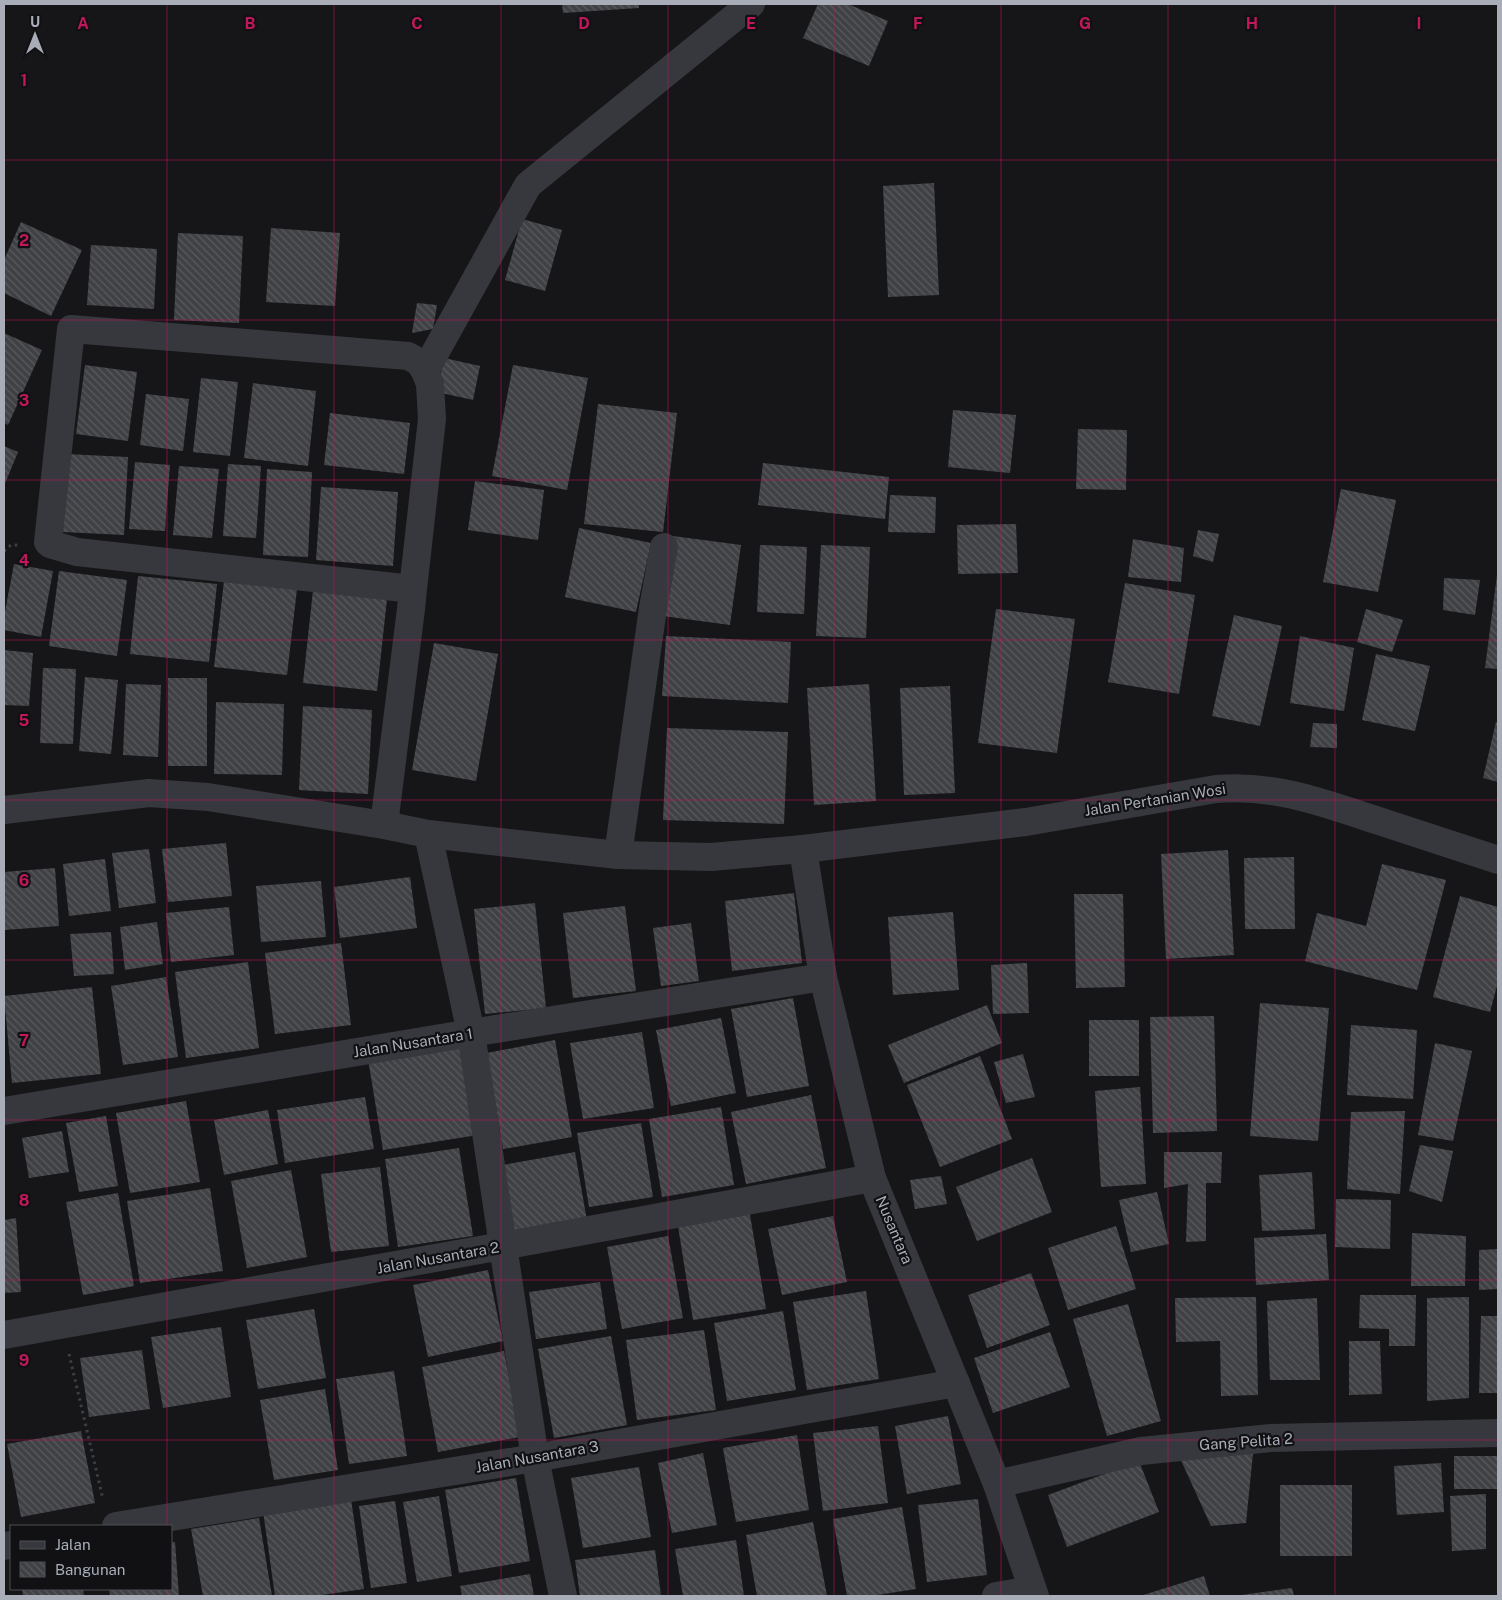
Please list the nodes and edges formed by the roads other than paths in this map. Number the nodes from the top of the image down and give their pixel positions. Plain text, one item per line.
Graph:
1 (752, 4) edge
2 (425, 371) junction
3 (664, 547) dead end
4 (413, 589) junction
5 (4, 810) edge
6 (384, 825) junction
7 (428, 834) junction
8 (803, 849) junction
9 (618, 855) junction
10 (1498, 860) edge
11 (823, 977) junction
12 (471, 1033) junction
13 (4, 1111) edge
14 (872, 1178) junction
15 (502, 1246) junction
16 (4, 1335) edge
17 (956, 1383) junction
18 (1498, 1433) edge
19 (535, 1458) junction
20 (997, 1484) junction
21 (111, 1517) edge
22 (1034, 1593) edge
23 (563, 1596) edge
24 (996, 1596) edge

1 - 2 street
2 - 4 street
2 - 4 street
3 - 9 street
4 - 6 street
5 - 6 street, Jalan Pertanian Wosi
6 - 7 street, Jalan Pertanian Wosi
7 - 9 street, Jalan Pertanian Wosi
7 - 12 street
8 - 9 street, Jalan Pertanian Wosi
8 - 10 street, Jalan Pertanian Wosi
8 - 11 street, Nusantara
11 - 12 street, Jalan Nusantara 1
11 - 14 street, Nusantara
12 - 13 street, Jalan Nusantara 1
12 - 15 street
14 - 15 street, Jalan Nusantara 2
14 - 17 street, Nusantara
15 - 16 street, Jalan Nusantara 2
15 - 19 street
17 - 19 street, Jalan Nusantara 3
17 - 20 street, Nusantara
18 - 20 street, Gang Pelita 2
19 - 21 street, Jalan Nusantara 3
19 - 23 street
20 - 22 street, Nusantara
22 - 24 street

